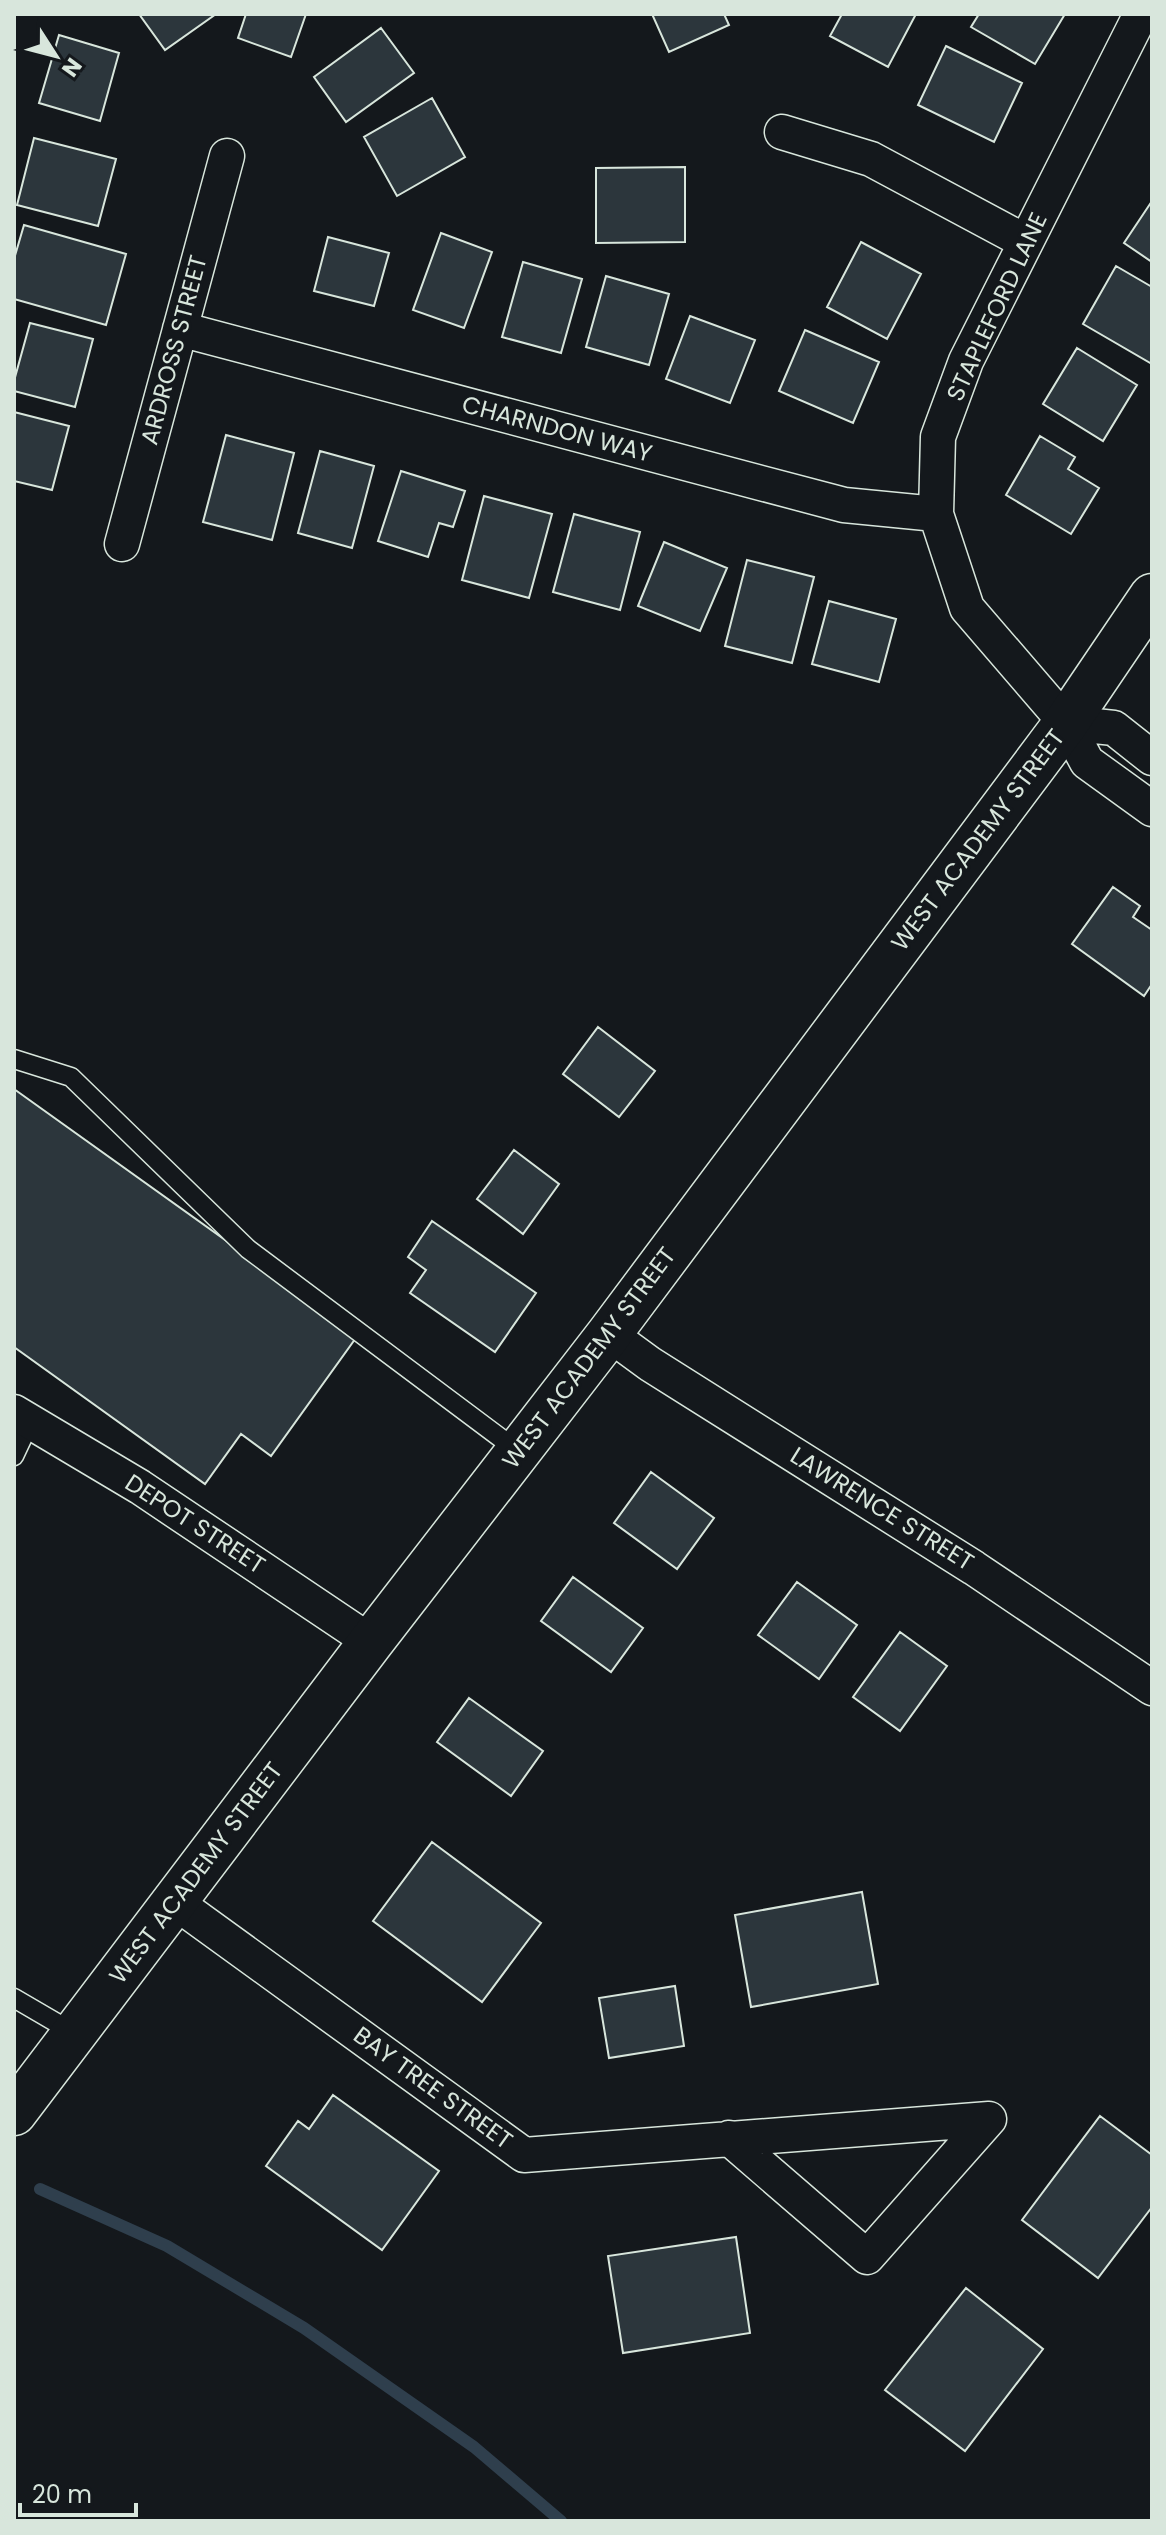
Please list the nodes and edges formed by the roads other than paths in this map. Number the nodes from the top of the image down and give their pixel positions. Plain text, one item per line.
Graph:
1 (1141, 14) edge
2 (782, 132) dead end
3 (227, 156) dead end
4 (1026, 242) junction
5 (180, 329) junction
6 (936, 514) junction
7 (122, 544) dead end
8 (1152, 596) edge
9 (1066, 723) junction
10 (1152, 758) edge
11 (1152, 809) edge
12 (14, 1059) edge
13 (609, 1334) junction
14 (22, 1417) edge
15 (518, 1451) junction
16 (14, 1456) edge
17 (371, 1642) junction
18 (1152, 1688) edge
19 (175, 1902) junction
20 (14, 1998) edge
21 (74, 2033) junction
22 (14, 2113) edge
23 (729, 2138) junction

1 - 4 street, STAPLEFORD LANE
2 - 4 street
3 - 5 street, ARDROSS STREET
4 - 6 street, STAPLEFORD LANE
5 - 6 street, CHARNDON WAY
5 - 7 street, ARDROSS STREET
6 - 9 street, STAPLEFORD LANE
8 - 9 main road, WEST ACADEMY STREET
9 - 10 street
9 - 11 street, STAPLEFORD LANE
9 - 13 main road, WEST ACADEMY STREET
12 - 15 lane
13 - 15 main road, WEST ACADEMY STREET
13 - 18 street, LAWRENCE STREET
14 - 16 lane
14 - 17 street, DEPOT STREET
15 - 17 main road, WEST ACADEMY STREET
17 - 19 main road, WEST ACADEMY STREET
19 - 21 main road, WEST ACADEMY STREET
19 - 23 street, BAY TREE STREET
20 - 21 lane
21 - 22 main road, WEST ACADEMY STREET
23 - 23 street, BAY TREE STREET

